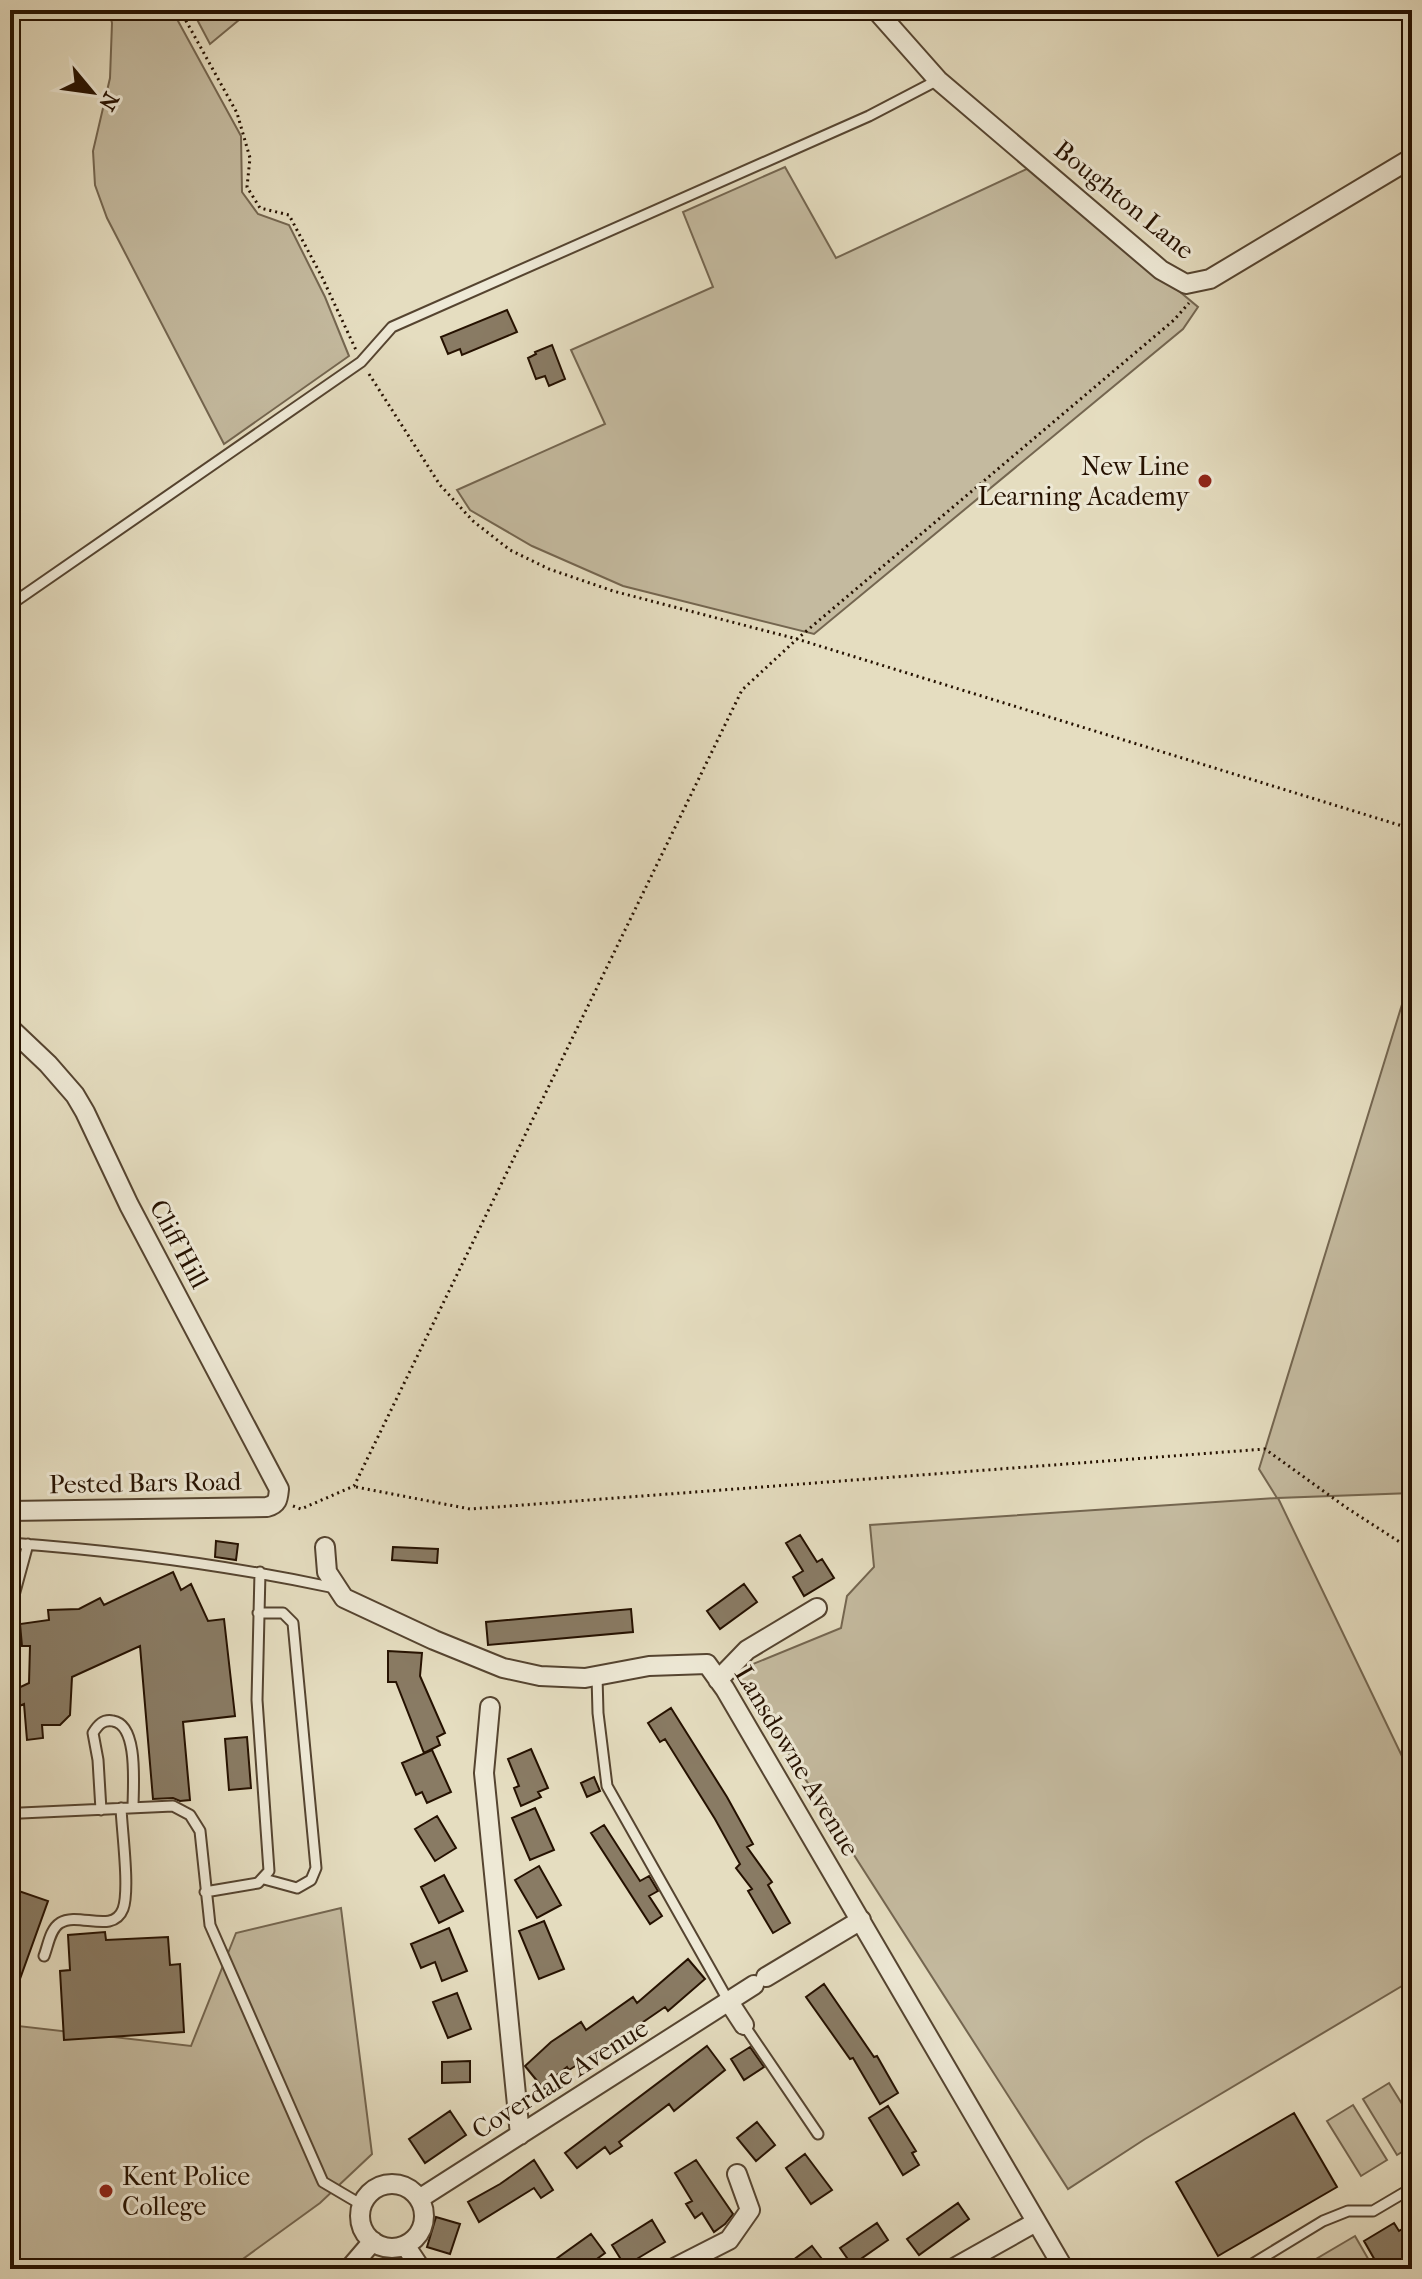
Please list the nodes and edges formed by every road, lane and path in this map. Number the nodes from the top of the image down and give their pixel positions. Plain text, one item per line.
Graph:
1 (180, 10) edge
2 (876, 10) edge
3 (938, 80) junction
4 (1412, 158) edge
5 (1186, 284) junction
6 (361, 362) junction
7 (10, 605) edge
8 (797, 639) junction
9 (1412, 829) edge
10 (10, 1028) edge
11 (354, 1486) junction
12 (278, 1500) junction
13 (10, 1511) edge
14 (10, 1543) edge
15 (28, 1544) junction
16 (325, 1547) dead end
17 (1412, 1550) edge
18 (260, 1572) junction
19 (336, 1588) junction
20 (817, 1608) dead end
21 (10, 1610) edge
22 (258, 1613) junction
23 (597, 1676) junction
24 (718, 1680) junction
25 (490, 1707) dead end
26 (121, 1808) junction
27 (133, 1808) junction
28 (101, 1810) junction
29 (21, 1813) dead end
30 (264, 1879) junction
31 (205, 1892) junction
32 (861, 1920) junction
33 (44, 1956) dead end
34 (729, 2002) junction
35 (744, 2025) joint
36 (818, 2134) dead end
37 (520, 2135) junction
38 (737, 2174) dead end
39 (1412, 2188) edge
40 (419, 2199) junction
41 (362, 2205) junction
42 (1036, 2222) junction
43 (373, 2241) junction
44 (405, 2245) junction
45 (349, 2269) edge
46 (421, 2269) edge
47 (672, 2269) edge
48 (952, 2269) edge
49 (1064, 2269) edge
50 (1244, 2269) edge

1 - 6 path
2 - 3 street, Boughton Lane
3 - 5 street, Boughton Lane
3 - 6 lane
4 - 5 street, Boughton Lane
5 - 8 path
6 - 7 lane
6 - 8 path
8 - 9 path
8 - 11 path
10 - 12 street, Cliff Hill
11 - 12 path
11 - 17 path
12 - 13 street, Pested Bars Road
14 - 15 lane
15 - 18 lane
15 - 21 lane
16 - 19 street
18 - 19 lane
18 - 22 lane
19 - 23 street, Lansdowne Avenue
20 - 24 street
22 - 30 lane
22 - 30 lane
23 - 24 street, Lansdowne Avenue
23 - 34 lane
24 - 32 street, Lansdowne Avenue
25 - 37 street
26 - 27 lane
26 - 28 lane
26 - 33 lane
27 - 28 lane
27 - 31 lane
28 - 29 lane
30 - 31 lane
31 - 41 lane
32 - 34 street, Coverdale Avenue
32 - 42 street, Lansdowne Avenue
34 - 35 street
34 - 37 street, Coverdale Avenue
35 - 36 lane
37 - 40 street, Coverdale Avenue
38 - 47 street
39 - 50 lane
40 - 41 street
40 - 44 street
41 - 43 street
42 - 48 street
42 - 49 street, Lansdowne Avenue
43 - 44 street
43 - 45 street
44 - 46 street

